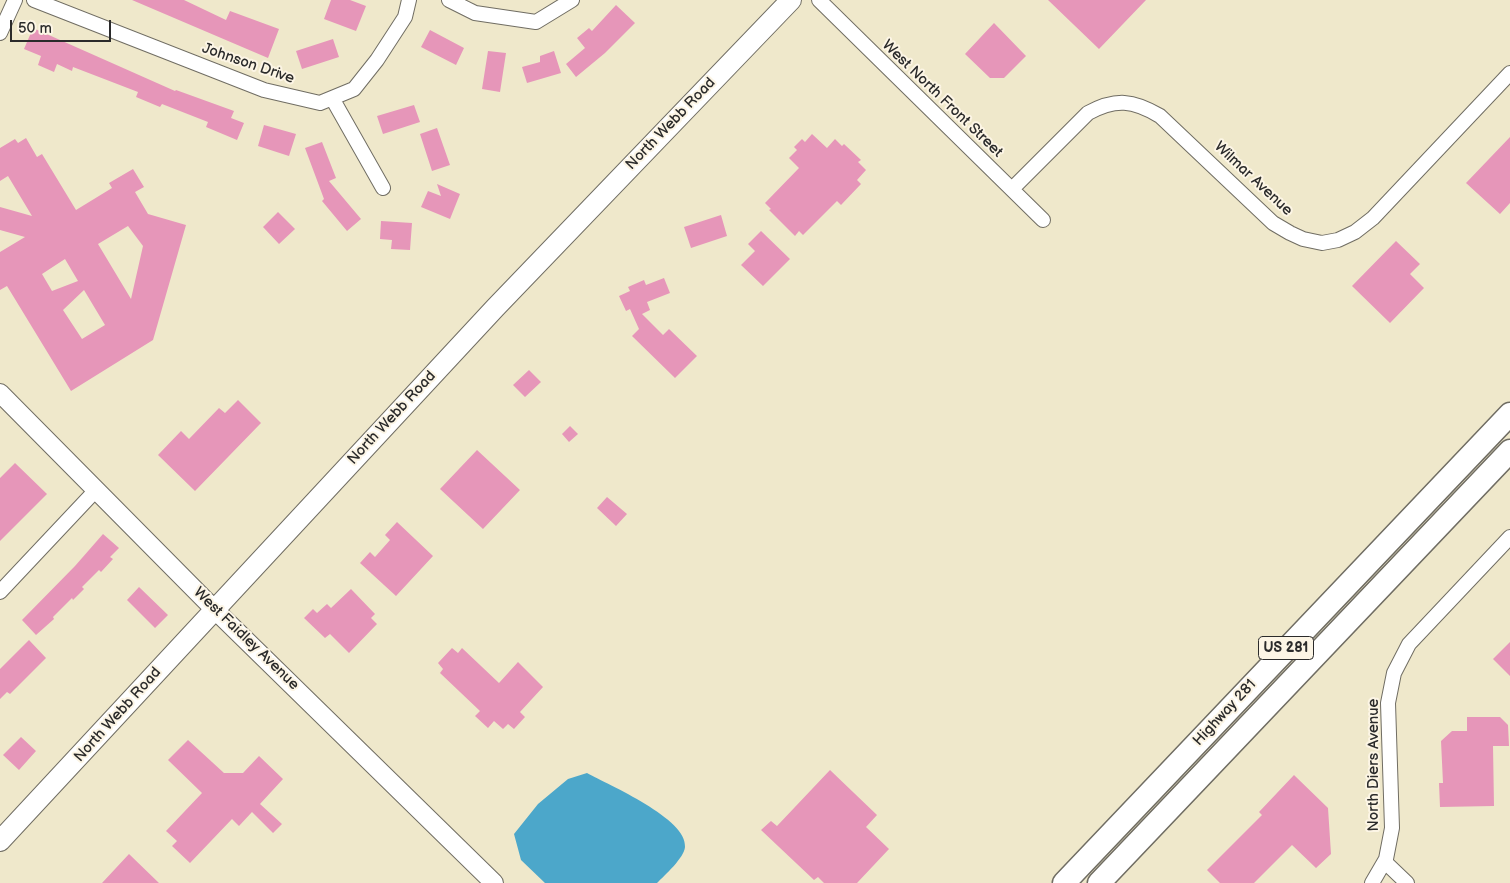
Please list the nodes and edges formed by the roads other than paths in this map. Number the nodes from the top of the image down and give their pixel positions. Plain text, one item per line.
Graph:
1 (15, 0) edge
2 (34, 0) edge
3 (409, 0) edge
4 (449, 0) edge
5 (572, 0) edge
6 (791, 0) edge
7 (819, 0) edge
8 (0, 33) edge
9 (1510, 73) edge
10 (332, 98) junction
11 (383, 188) dead end
12 (1012, 189) junction
13 (1044, 220) dead end
14 (0, 394) edge
15 (1510, 414) edge
16 (1510, 451) edge
17 (96, 490) junction
18 (1510, 537) edge
19 (0, 592) edge
20 (214, 609) junction
21 (0, 841) edge
22 (1385, 862) junction
23 (494, 883) edge
24 (1064, 883) edge
25 (1099, 883) edge
26 (1372, 883) edge
27 (1407, 883) edge

1 - 8 street
2 - 10 street, Johnson Drive
3 - 10 street, Johnson Drive
4 - 5 street
6 - 20 main road, North Webb Road
7 - 12 street, West North Front Street
9 - 12 street, Wilmar Avenue
10 - 11 street
12 - 13 street, West North Front Street
14 - 17 street, West Faidley Avenue
15 - 24 highway, Highway 281 / US 281
16 - 25 highway, Highway 281 / US 281
17 - 19 street
17 - 20 street, West Faidley Avenue
18 - 22 street, North Diers Avenue
20 - 21 main road, North Webb Road
20 - 23 street, West Faidley Avenue
22 - 26 street, North Diers Avenue
22 - 27 street

